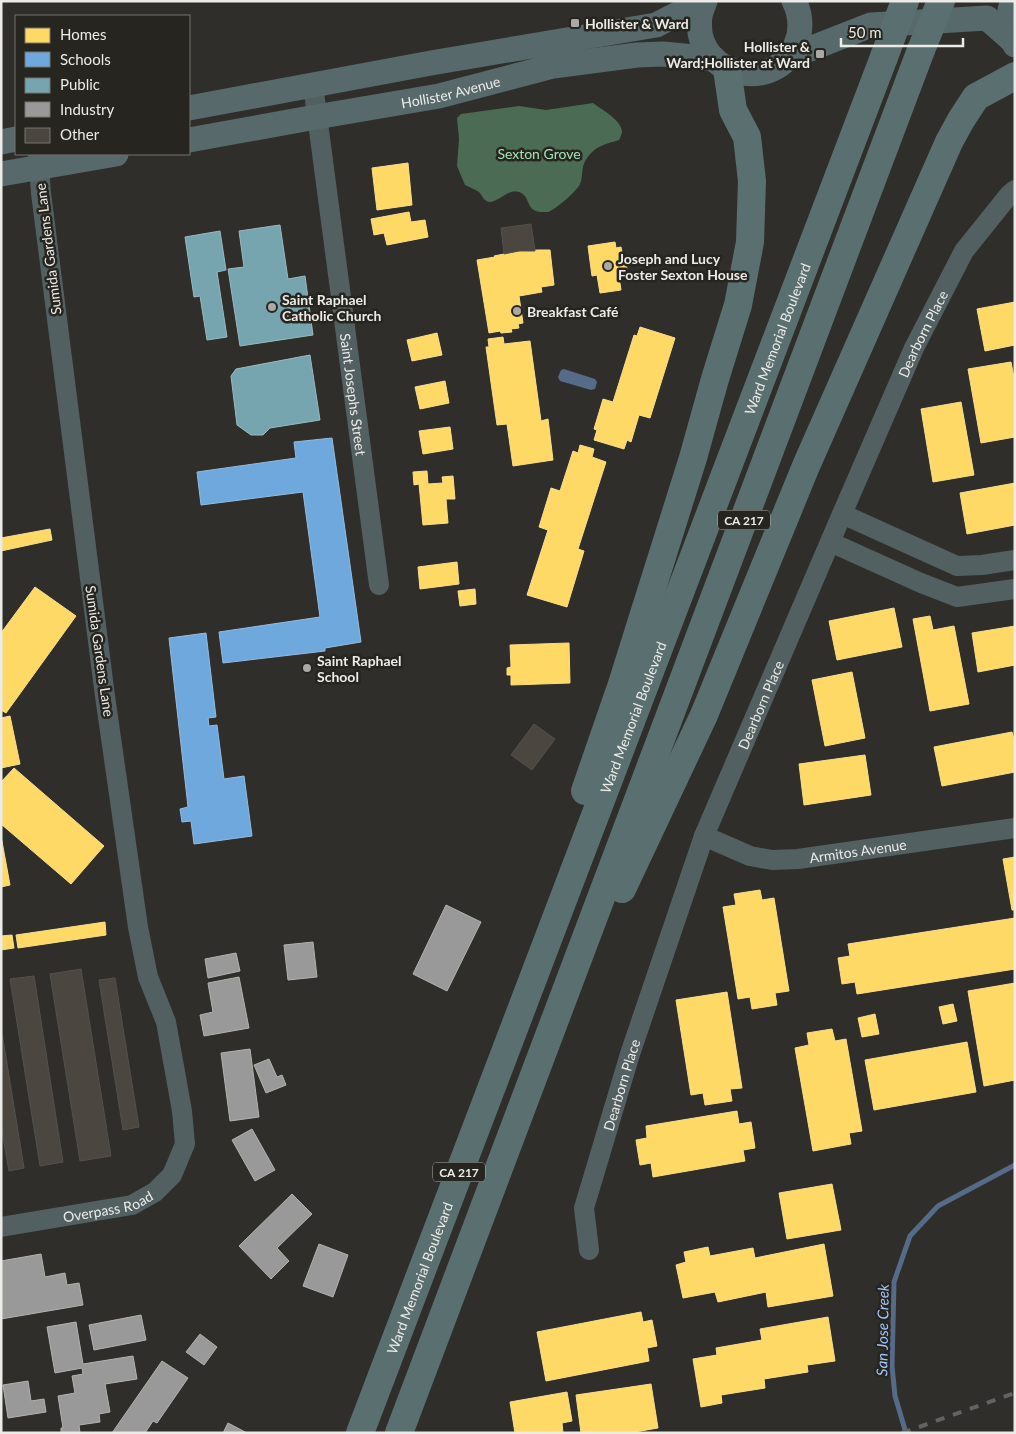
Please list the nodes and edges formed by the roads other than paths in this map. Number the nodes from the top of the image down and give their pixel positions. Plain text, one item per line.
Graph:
1 (704, 1) edge
2 (794, 1) edge
3 (905, 1) edge
4 (941, 1) edge
5 (1013, 1) edge
6 (1013, 43) edge
7 (787, 58) junction
8 (720, 64) junction
9 (1015, 76) edge
10 (313, 85) junction
11 (190, 108) edge
12 (316, 116) junction
13 (15, 139) edge
14 (190, 140) edge
15 (1, 142) edge
16 (105, 155) edge
17 (39, 161) edge
18 (1, 174) edge
19 (1015, 190) edge
20 (842, 514) junction
21 (830, 542) junction
22 (1015, 560) edge
23 (379, 585) dead end
24 (1015, 589) edge
25 (1015, 828) edge
26 (704, 836) junction
27 (558, 912) junction
28 (567, 989) junction
29 (185, 1144) joint
30 (1, 1227) edge
31 (589, 1250) dead end
32 (360, 1433) edge
33 (399, 1433) edge

1 - 8 main road
1 - 10 main road, Hollister Avenue
2 - 7 main road
3 - 27 highway, Ward Memorial Boulevard / CA 217, bridge
4 - 28 highway, CA 217, bridge
5 - 6 main road
6 - 7 main road
7 - 8 main road, Hollister Avenue
8 - 12 main road, Hollister Avenue
8 - 27 highway
9 - 28 highway
10 - 11 main road, Hollister Avenue
10 - 12 street, Saint Josephs Street
12 - 14 main road, Hollister Avenue
12 - 23 street, Saint Josephs Street
13 - 15 main road
16 - 17 main road
17 - 18 main road
17 - 29 street, Sumida Gardens Lane
19 - 20 street, Dearborn Place
20 - 21 street, Dearborn Place
20 - 22 street
21 - 24 street
21 - 26 street, Dearborn Place
25 - 26 street, Armitos Avenue
26 - 31 street, Dearborn Place
27 - 32 highway, Ward Memorial Boulevard / CA 217
28 - 33 highway, CA 217
29 - 30 street, Overpass Road

